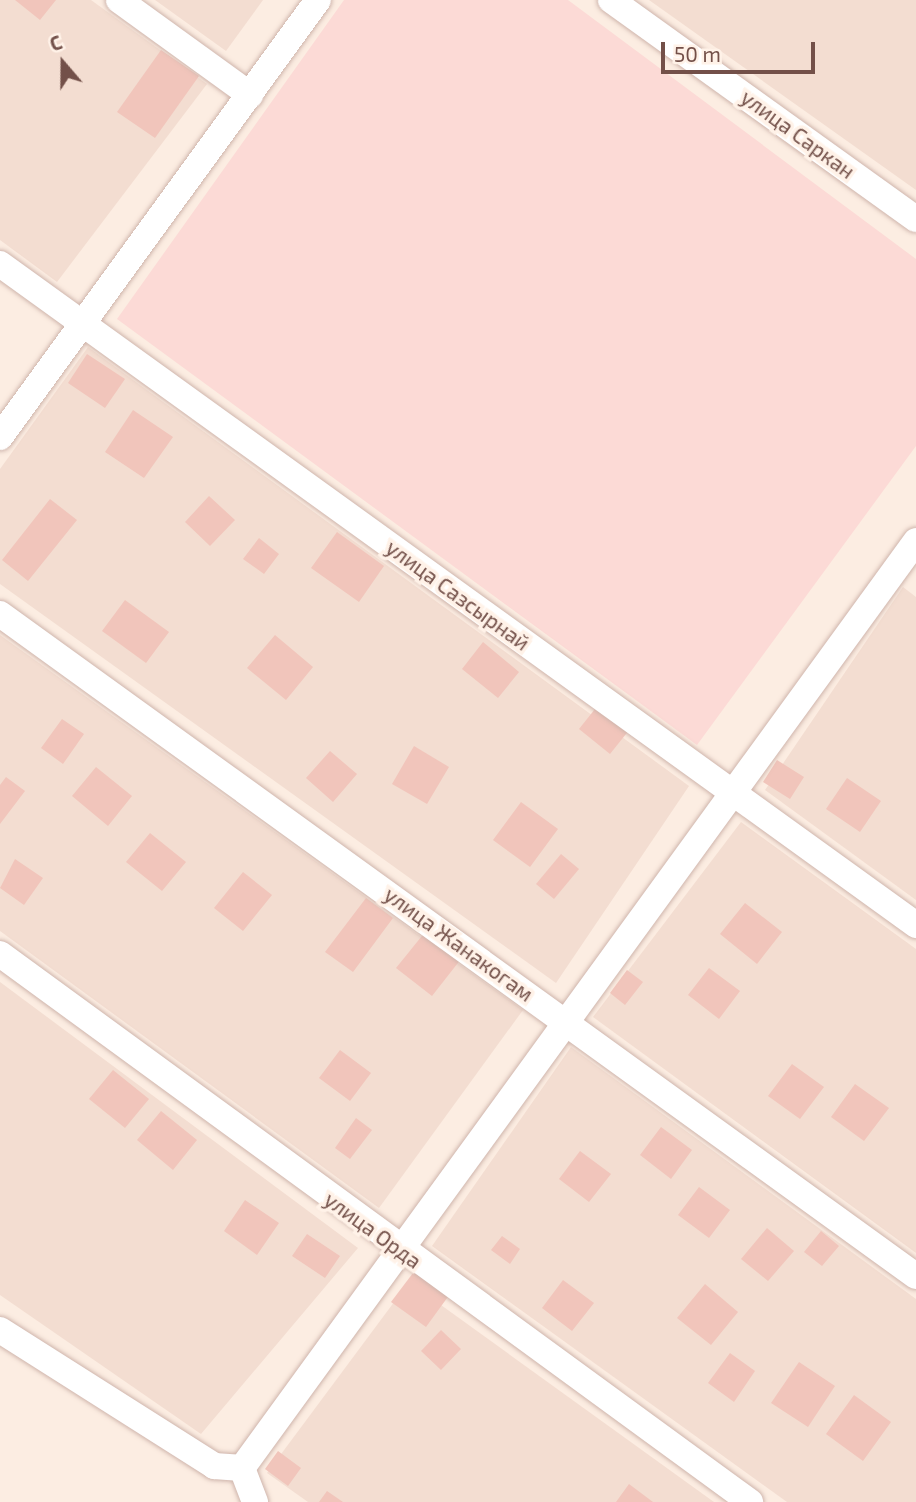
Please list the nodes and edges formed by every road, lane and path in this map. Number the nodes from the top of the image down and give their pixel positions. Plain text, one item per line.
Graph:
1 (119, 0) edge
2 (318, 0) edge
3 (611, 0) edge
4 (250, 95) junction
5 (916, 219) edge
6 (0, 264) edge
7 (82, 325) junction
8 (0, 437) edge
9 (912, 554) edge
10 (0, 614) edge
11 (736, 795) junction
12 (916, 925) edge
13 (0, 954) edge
14 (566, 1021) junction
15 (402, 1251) junction
16 (916, 1276) edge
17 (1, 1330) edge
18 (242, 1468) junction
19 (255, 1502) edge
20 (750, 1502) edge

1 - 4 street
2 - 4 street
3 - 5 street, улица Саркан
4 - 7 street
6 - 7 street, улица Сазсырнай
7 - 8 street
7 - 11 street, улица Сазсырнай
9 - 11 street
10 - 14 street, улица Жанакогам
11 - 12 street, улица Сазсырнай
11 - 14 street
13 - 15 street, улица Орда
14 - 15 street
14 - 16 street, улица Жанакогам
15 - 18 street
15 - 20 street, улица Орда
17 - 18 street
18 - 19 street

